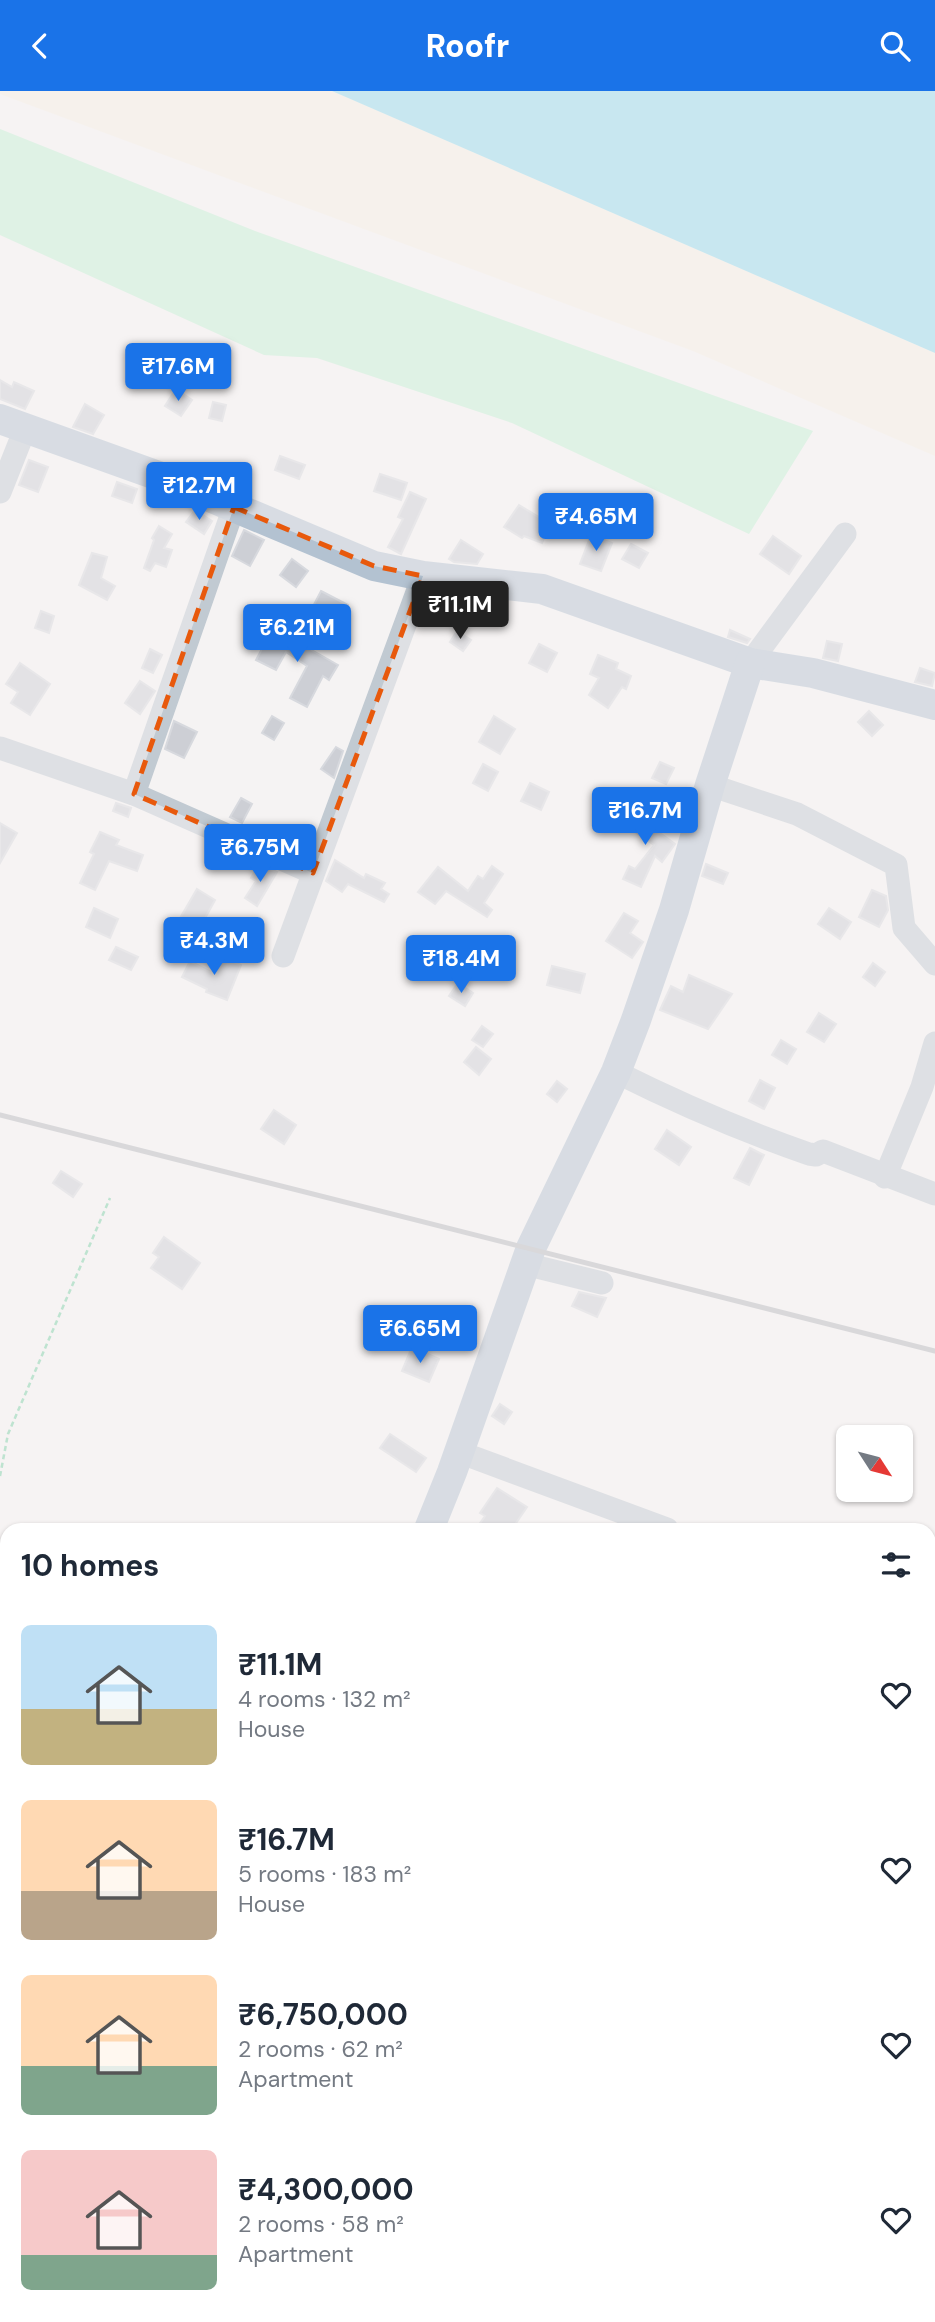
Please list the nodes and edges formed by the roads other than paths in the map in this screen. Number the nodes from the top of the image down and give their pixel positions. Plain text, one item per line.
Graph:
1 (12, 424) edge
2 (0, 492) edge
3 (233, 507) junction
4 (845, 534) dead end
5 (424, 576) junction
6 (750, 663) junction
7 (935, 705) edge
8 (0, 748) edge
9 (710, 785) junction
10 (134, 794) junction
11 (313, 873) junction
12 (282, 956) dead end
13 (935, 964) edge
14 (935, 1043) edge
15 (616, 1072) junction
16 (886, 1177) junction
17 (935, 1195) edge
18 (525, 1264) junction
19 (602, 1283) dead end
20 (459, 1451) junction
21 (431, 1523) edge
22 (651, 1523) edge

1 - 2 street
1 - 3 main road
3 - 5 main road
3 - 10 street
4 - 6 street
5 - 6 main road
5 - 11 street
6 - 7 main road
6 - 9 main road
8 - 10 street
9 - 13 street
9 - 15 main road
10 - 11 street
11 - 12 street
14 - 16 street
15 - 16 street
15 - 18 main road
16 - 17 street
18 - 19 street
18 - 20 main road
20 - 21 main road
20 - 22 street

